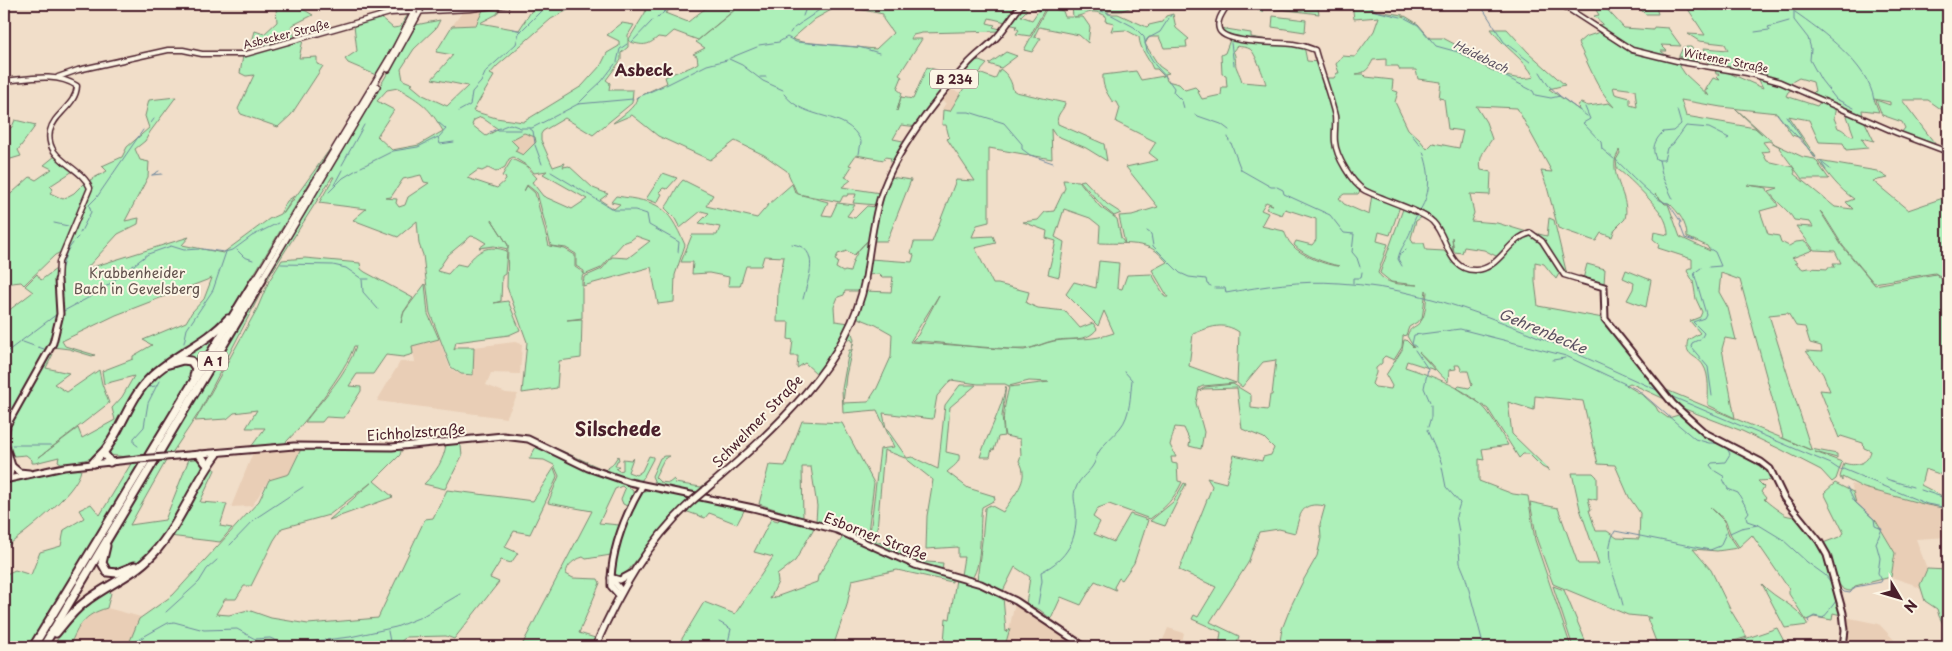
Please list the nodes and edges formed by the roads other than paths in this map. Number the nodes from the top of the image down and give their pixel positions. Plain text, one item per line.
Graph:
1 (508, 4) edge
2 (1022, 4) edge
3 (1228, 4) edge
4 (1561, 4) edge
5 (419, 8) edge
6 (382, 73) junction
7 (63, 76) junction
8 (4, 81) edge
9 (1948, 152) edge
10 (240, 305) junction
11 (157, 371) junction
12 (187, 392) junction
13 (105, 453) junction
14 (214, 454) junction
15 (200, 455) junction
16 (110, 462) junction
17 (96, 463) junction
18 (206, 465) junction
19 (12, 466) junction
20 (33, 473) junction
21 (6, 480) edge
22 (629, 482) junction
23 (642, 486) junction
24 (637, 495) junction
25 (111, 532) junction
26 (151, 556) junction
27 (631, 574) junction
28 (611, 578) junction
29 (620, 593) junction
30 (33, 647) edge
31 (43, 647) edge
32 (595, 647) edge
33 (1085, 647) edge
34 (1843, 647) edge

1 - 7 main road, Asbecker Straße
2 - 27 main road, Schwelmer Straße / B 234, bridge
3 - 34 main road
4 - 9 main road, Wittener Straße
5 - 6 highway, A 1
6 - 10 highway, A 1
6 - 25 highway, A 1
7 - 8 main road
7 - 19 main road
10 - 11 highway
10 - 12 highway, A 1
11 - 12 highway
11 - 13 highway
12 - 30 highway, A 1
13 - 16 highway
13 - 17 highway
14 - 15 main road, Eichholzstraße
14 - 18 highway
14 - 22 main road, Eichholzstraße
15 - 16 main road, Eichholzstraße, bridge
15 - 18 highway
16 - 17 main road
17 - 20 main road
18 - 26 highway
19 - 20 main road
19 - 21 main road
20 - 21 main road
22 - 23 main road, Eichholzstraße
22 - 24 main road
23 - 24 main road
23 - 33 main road, Esborner Straße
24 - 28 main road
25 - 26 highway
25 - 31 highway, A 1
26 - 31 highway
27 - 28 main road
27 - 29 main road, Schwelmer Straße / B 234
28 - 29 main road
29 - 32 main road, Schwelmer Straße / B 234

